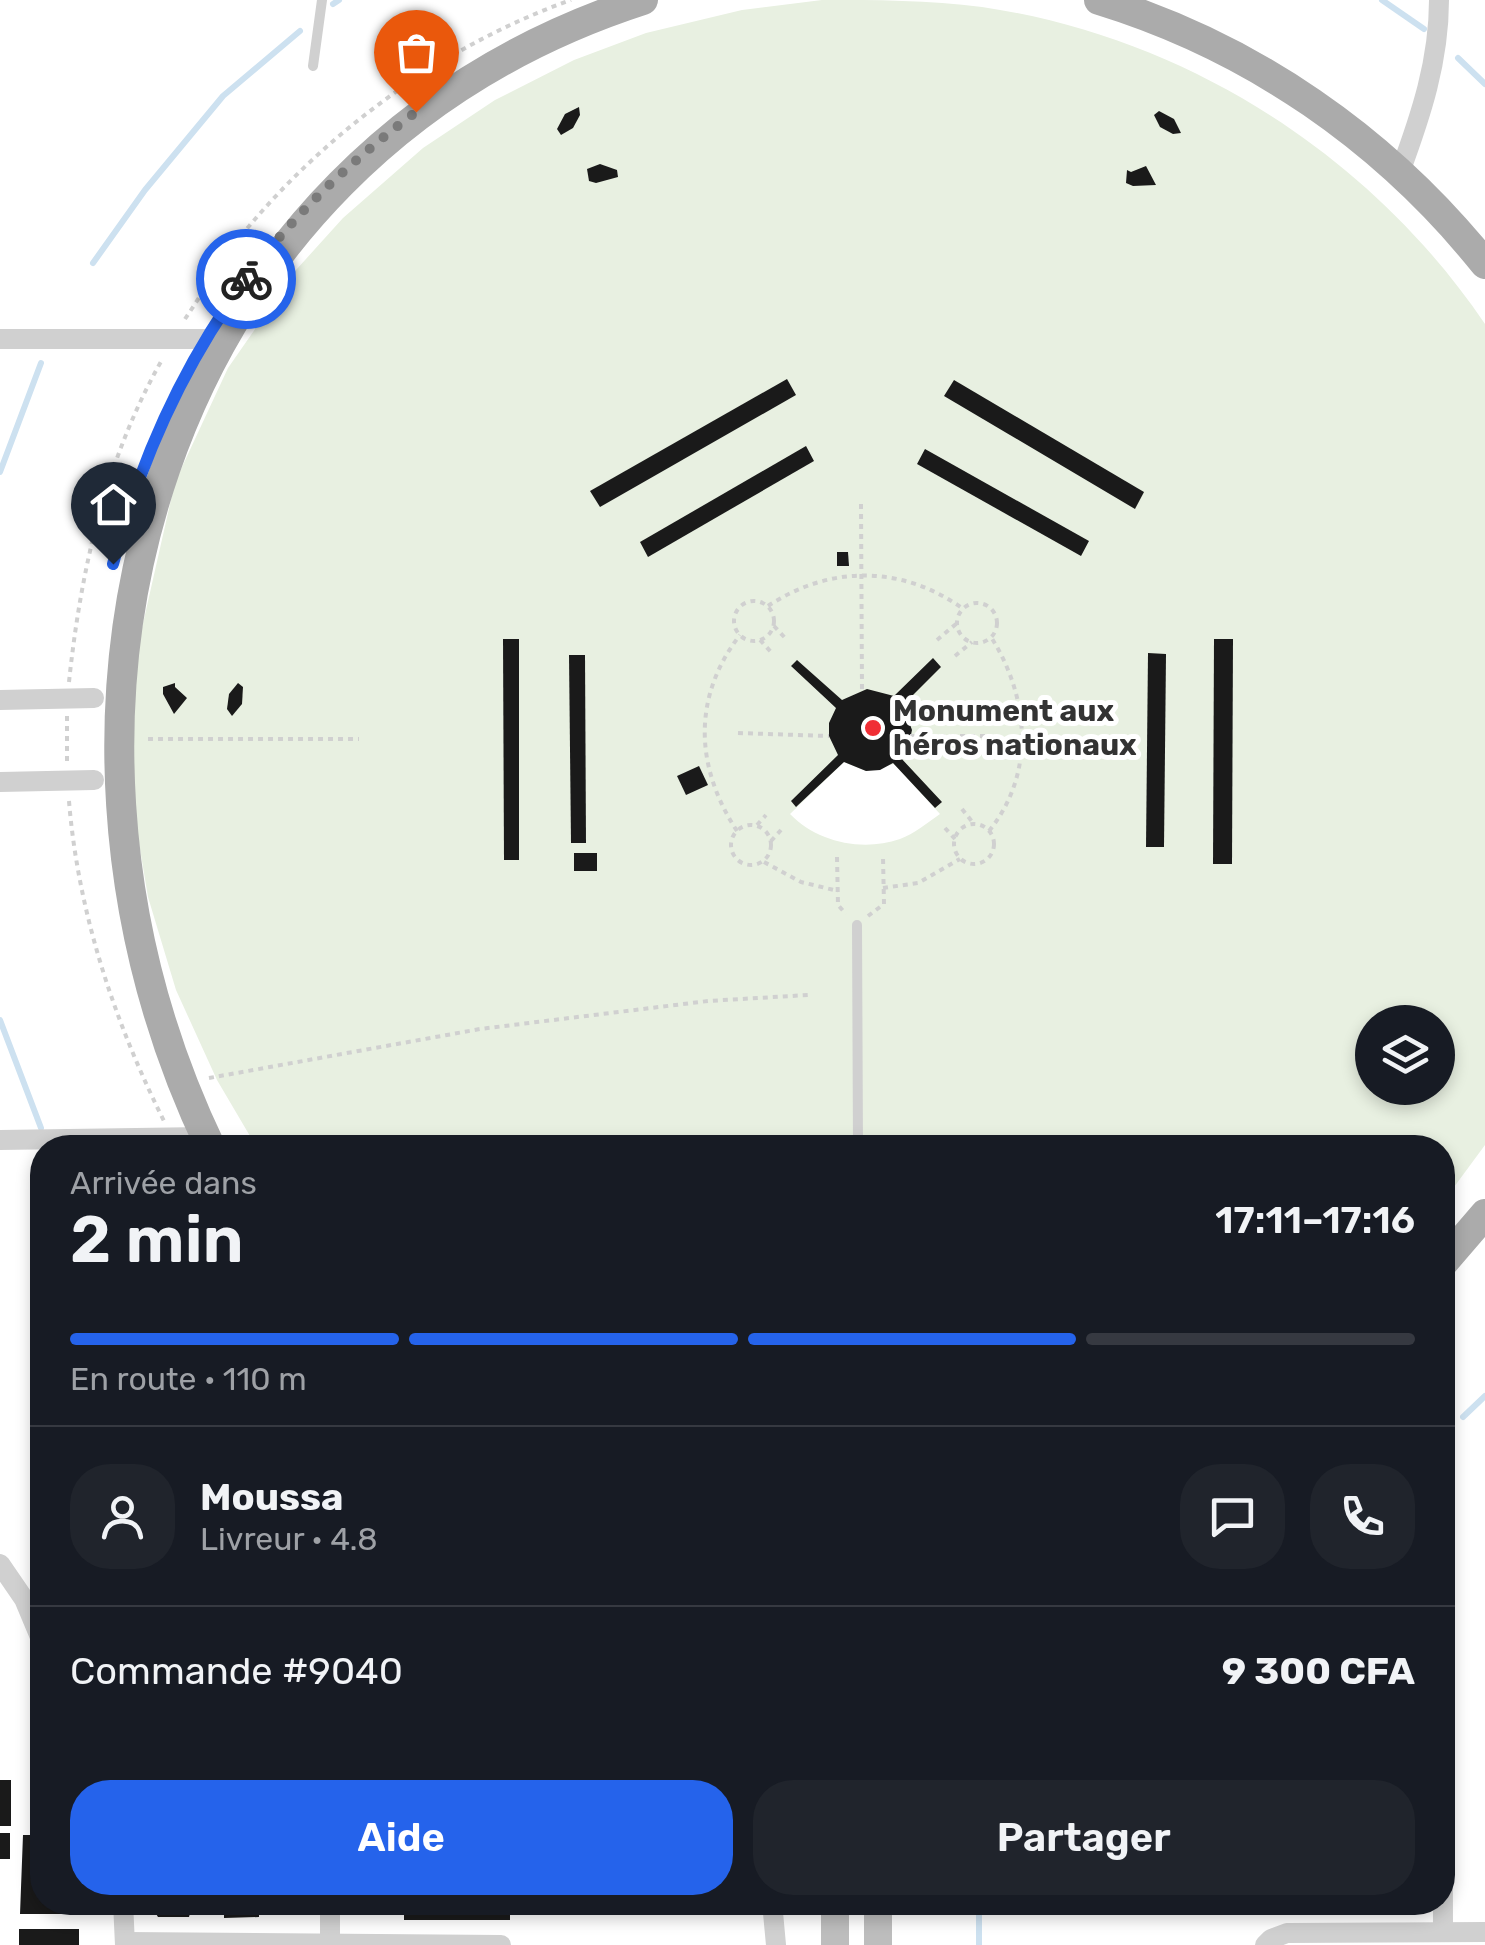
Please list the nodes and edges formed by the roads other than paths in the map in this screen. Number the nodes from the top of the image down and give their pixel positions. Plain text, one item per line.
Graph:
1 (322, 0) edge
2 (643, 0) edge
3 (1098, 0) edge
4 (1439, 0) edge
5 (312, 66) dead end
6 (1400, 172) junction
7 (1485, 264) edge
8 (0, 339) edge
9 (206, 339) junction
10 (89, 682) junction
11 (0, 700) edge
12 (80, 781) junction
13 (0, 782) edge
14 (857, 925) road end
15 (203, 1135) edge
16 (858, 1135) edge
17 (0, 1140) edge
18 (30, 1140) edge
19 (1485, 1214) edge
20 (1455, 1249) edge
21 (0, 1564) edge
22 (30, 1613) edge
23 (124, 1915) edge
24 (330, 1915) edge
25 (773, 1915) edge
26 (836, 1915) edge
27 (878, 1915) edge
28 (1443, 1915) edge
29 (1443, 1932) junction
30 (1485, 1932) edge
31 (330, 1943) edge
32 (125, 1944) edge
33 (501, 1945) edge
34 (776, 1945) edge
35 (835, 1945) edge
36 (878, 1945) edge
37 (1265, 1945) edge

1 - 5 lane
2 - 9 main road
3 - 6 main road
4 - 6 street
6 - 7 main road
8 - 9 street
9 - 10 main road
10 - 11 street
10 - 12 main road
12 - 13 street
12 - 15 main road
14 - 16 lane
17 - 18 street
19 - 20 main road
21 - 22 street
23 - 32 street
24 - 31 street
25 - 34 street
26 - 35 main road
27 - 36 main road
28 - 29 street
29 - 30 street
29 - 37 street
31 - 32 street
31 - 33 street

